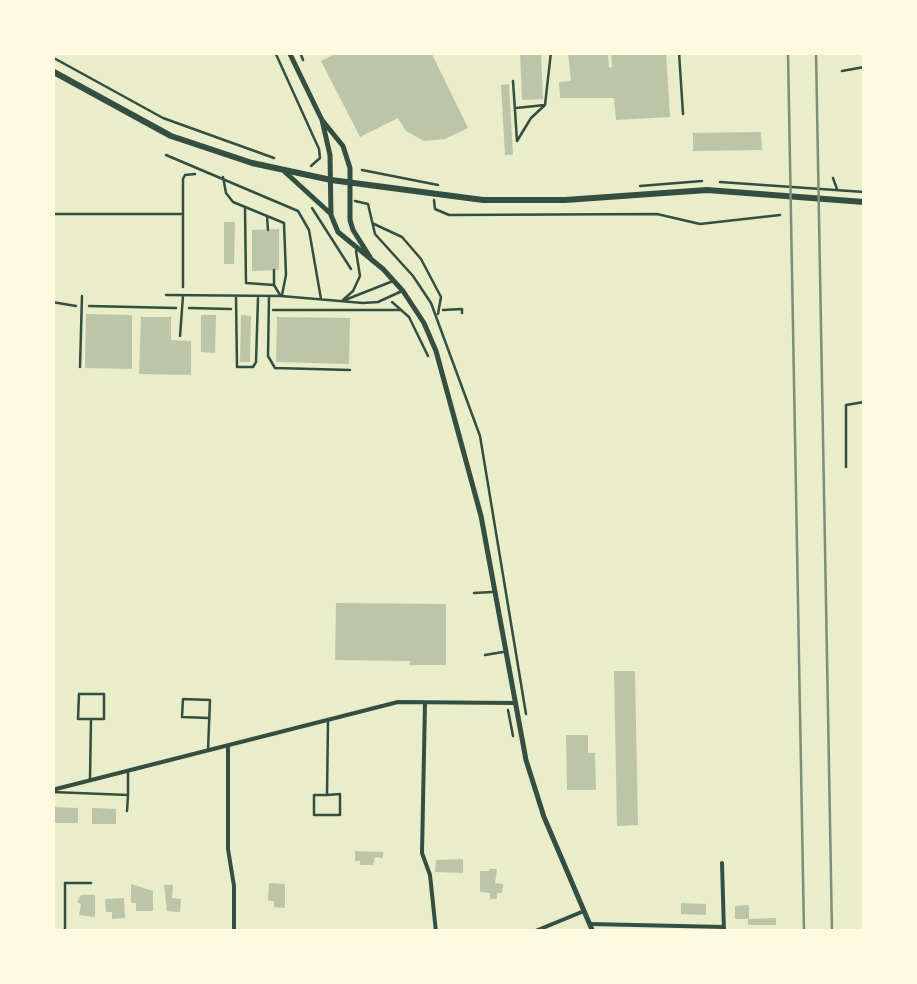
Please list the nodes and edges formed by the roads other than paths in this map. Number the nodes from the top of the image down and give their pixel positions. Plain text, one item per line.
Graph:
1 (551, 52) edge
2 (679, 52) edge
3 (294, 53) edge
4 (52, 70) edge
5 (513, 81) dead end
6 (545, 105) junction
7 (516, 108) junction
8 (683, 114) dead end
9 (322, 120) junction
10 (166, 154) dead end
11 (285, 172) junction
12 (223, 178) junction
13 (331, 180) junction
14 (350, 183) junction
15 (864, 202) edge
16 (245, 208) junction
17 (331, 214) junction
18 (267, 215) junction
19 (268, 230) dead end
20 (356, 250) junction
21 (372, 260) junction
22 (274, 270) dead end
23 (394, 280) junction
24 (274, 285) junction
25 (403, 291) junction
26 (166, 295) dead end
27 (183, 295) junction
28 (82, 296) dead end
29 (236, 296) junction
30 (258, 296) junction
31 (269, 296) junction
32 (281, 296) junction
33 (321, 300) junction
34 (341, 301) junction
35 (180, 336) dead end
36 (80, 368) dead end
37 (350, 370) dead end
38 (864, 402) edge
39 (846, 467) dead end
40 (495, 592) junction
41 (474, 593) dead end
42 (505, 652) junction
43 (485, 655) dead end
44 (424, 703) junction
45 (514, 703) junction
46 (209, 718) junction
47 (91, 719) junction
48 (328, 720) junction
49 (228, 746) junction
50 (208, 751) junction
51 (128, 771) junction
52 (90, 781) junction
53 (52, 791) edge
54 (327, 794) junction
55 (128, 795) junction
56 (127, 811) dead end
57 (722, 863) dead end
58 (584, 910) junction
59 (592, 928) edge
60 (724, 929) edge
61 (234, 931) edge
62 (132, 932) edge
63 (254, 932) edge
64 (436, 932) edge
65 (532, 932) edge

1 - 6 lane
2 - 8 lane
3 - 9 street
4 - 11 main road
5 - 7 lane
6 - 7 lane
6 - 7 lane
9 - 13 street
9 - 14 street
10 - 12 lane
11 - 13 main road
11 - 17 street
12 - 16 lane
12 - 33 lane
13 - 14 main road
13 - 17 street
14 - 15 main road
14 - 21 street
16 - 18 lane
16 - 24 lane
17 - 20 street
18 - 19 lane
18 - 32 lane
20 - 21 street
20 - 34 lane
21 - 23 street
22 - 24 lane
23 - 25 street
23 - 34 lane
24 - 32 lane
25 - 34 lane
25 - 40 street
26 - 27 lane
27 - 29 lane
27 - 35 lane
28 - 36 lane
29 - 30 lane
29 - 30 lane
30 - 31 lane
31 - 32 lane
31 - 37 lane
32 - 33 lane
33 - 34 lane
38 - 39 lane
40 - 41 lane
40 - 42 street
42 - 43 lane
42 - 45 street
44 - 45 street
44 - 48 street
44 - 64 street
45 - 58 street
46 - 46 lane
46 - 50 lane
47 - 47 lane
47 - 52 lane
48 - 49 street
48 - 54 lane
49 - 50 street
49 - 61 street
50 - 51 street
51 - 52 street
51 - 55 lane
52 - 53 street
53 - 55 lane
54 - 54 lane
55 - 56 lane
57 - 60 street
58 - 59 street
58 - 65 street
59 - 60 street
61 - 62 street
61 - 63 street

